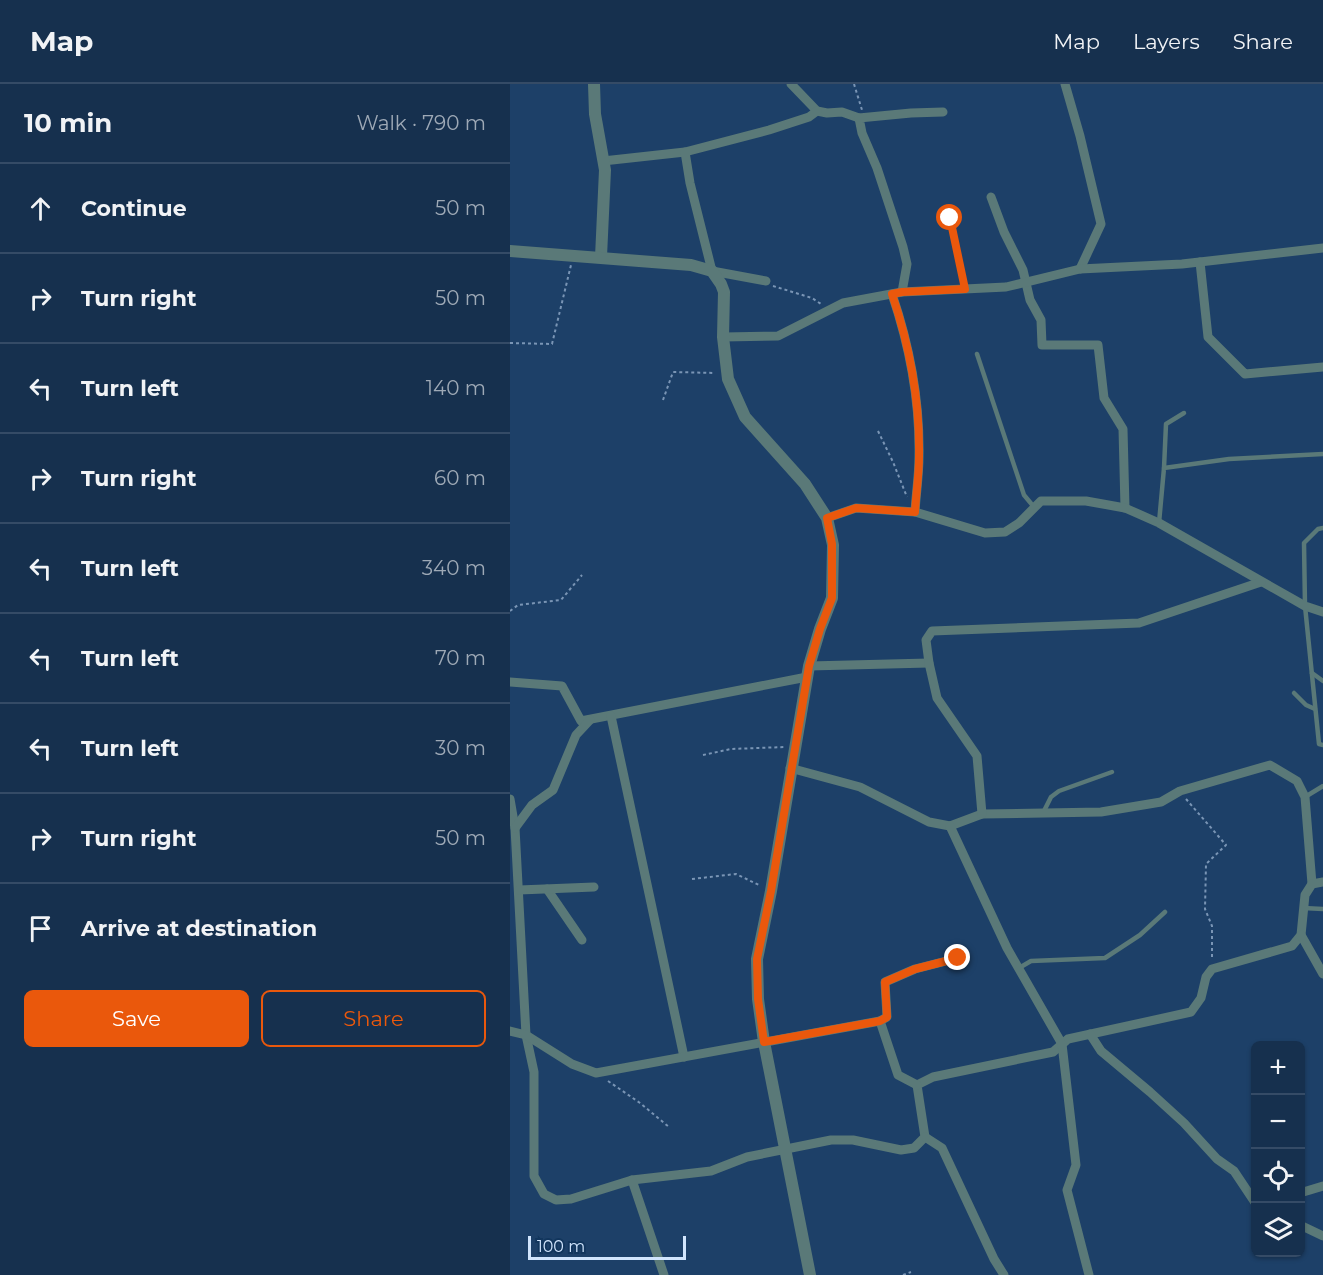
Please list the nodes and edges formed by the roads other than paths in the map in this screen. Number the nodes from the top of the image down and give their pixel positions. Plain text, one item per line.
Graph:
1 (594, 84) edge
2 (791, 84) edge
3 (1065, 84) edge
4 (817, 111) junction
5 (943, 112) dead end
6 (862, 118) junction
7 (685, 152) junction
8 (603, 161) junction
9 (990, 197) dead end
10 (1323, 248) edge
11 (510, 251) edge
12 (601, 257) junction
13 (1200, 262) junction
14 (1080, 269) junction
15 (712, 271) junction
16 (766, 281) road end
17 (1025, 283) junction
18 (897, 293) junction
19 (723, 337) junction
20 (977, 354) dead end
21 (1323, 367) edge
22 (1184, 413) dead end
23 (1323, 454) edge
24 (1164, 468) junction
25 (1034, 507) junction
26 (1125, 508) junction
27 (912, 512) junction
28 (827, 518) junction
29 (1160, 523) junction
30 (1323, 528) edge
31 (1261, 582) junction
32 (1305, 606) junction
33 (1323, 612) edge
34 (929, 663) junction
35 (808, 671) junction
36 (1312, 673) junction
37 (1323, 681) edge
38 (510, 682) edge
39 (1294, 693) dead end
40 (1316, 709) junction
41 (611, 716) junction
42 (591, 719) junction
43 (1323, 745) edge
44 (790, 768) junction
45 (1112, 772) dead end
46 (1323, 786) edge
47 (1305, 796) junction
48 (510, 799) edge
49 (1043, 813) junction
50 (982, 814) junction
51 (950, 826) junction
52 (515, 828) junction
53 (1323, 882) edge
54 (1312, 884) junction
55 (594, 887) dead end
56 (547, 889) junction
57 (519, 890) junction
58 (1303, 909) junction
59 (1323, 909) edge
60 (1165, 912) dead end
61 (1301, 935) junction
62 (582, 940) dead end
63 (958, 958) dead end
64 (1019, 968) junction
65 (1323, 974) edge
66 (880, 1021) junction
67 (510, 1032) edge
68 (1090, 1034) junction
69 (526, 1035) junction
70 (764, 1042) junction
71 (1062, 1044) junction
72 (684, 1057) junction
73 (917, 1085) junction
74 (925, 1137) junction
75 (784, 1148) junction
76 (632, 1180) junction
77 (1323, 1186) edge
78 (1305, 1191) edge
79 (1255, 1203) edge
80 (1305, 1227) edge
81 (1323, 1236) edge
82 (664, 1275) edge
83 (810, 1275) edge
84 (1004, 1275) edge
85 (1089, 1275) edge

1 - 8 street
2 - 4 street
3 - 14 street
4 - 6 street
4 - 7 street
5 - 6 street
6 - 18 street
7 - 8 street
7 - 15 street
8 - 12 street
9 - 17 street
10 - 13 street
11 - 12 street
12 - 15 street
13 - 14 street
13 - 21 street
14 - 17 street
15 - 16 street
15 - 19 street
17 - 18 street
17 - 26 street
18 - 19 street
18 - 27 street
19 - 28 street
20 - 25 lane
22 - 24 lane
23 - 24 lane
24 - 29 lane
25 - 26 street
25 - 27 street
26 - 29 street
27 - 28 street
28 - 35 street
29 - 31 street
30 - 32 lane
31 - 32 street
31 - 34 street
32 - 33 street
32 - 36 lane
34 - 35 street
34 - 50 street
35 - 41 street
35 - 44 street
36 - 37 lane
36 - 40 lane
38 - 42 street
39 - 40 lane
40 - 43 lane
41 - 42 street
41 - 72 street
42 - 52 street
44 - 51 street
44 - 70 street
45 - 49 lane
46 - 47 lane
47 - 49 street
47 - 54 street
48 - 52 street
49 - 50 street
50 - 51 street
51 - 64 street
52 - 57 street
53 - 54 street
54 - 58 street
55 - 56 street
56 - 57 street
56 - 62 street
57 - 69 street
58 - 59 lane
58 - 61 street
60 - 64 lane
61 - 65 street
61 - 68 street
63 - 66 street
64 - 71 street
66 - 70 street
66 - 73 street
67 - 69 street
68 - 71 street
68 - 79 street
69 - 72 street
69 - 76 street
70 - 72 street
70 - 75 street
71 - 73 street
71 - 85 street
73 - 74 street
74 - 75 street
74 - 84 street
75 - 76 street
75 - 83 street
76 - 82 street
77 - 78 street
80 - 81 street

